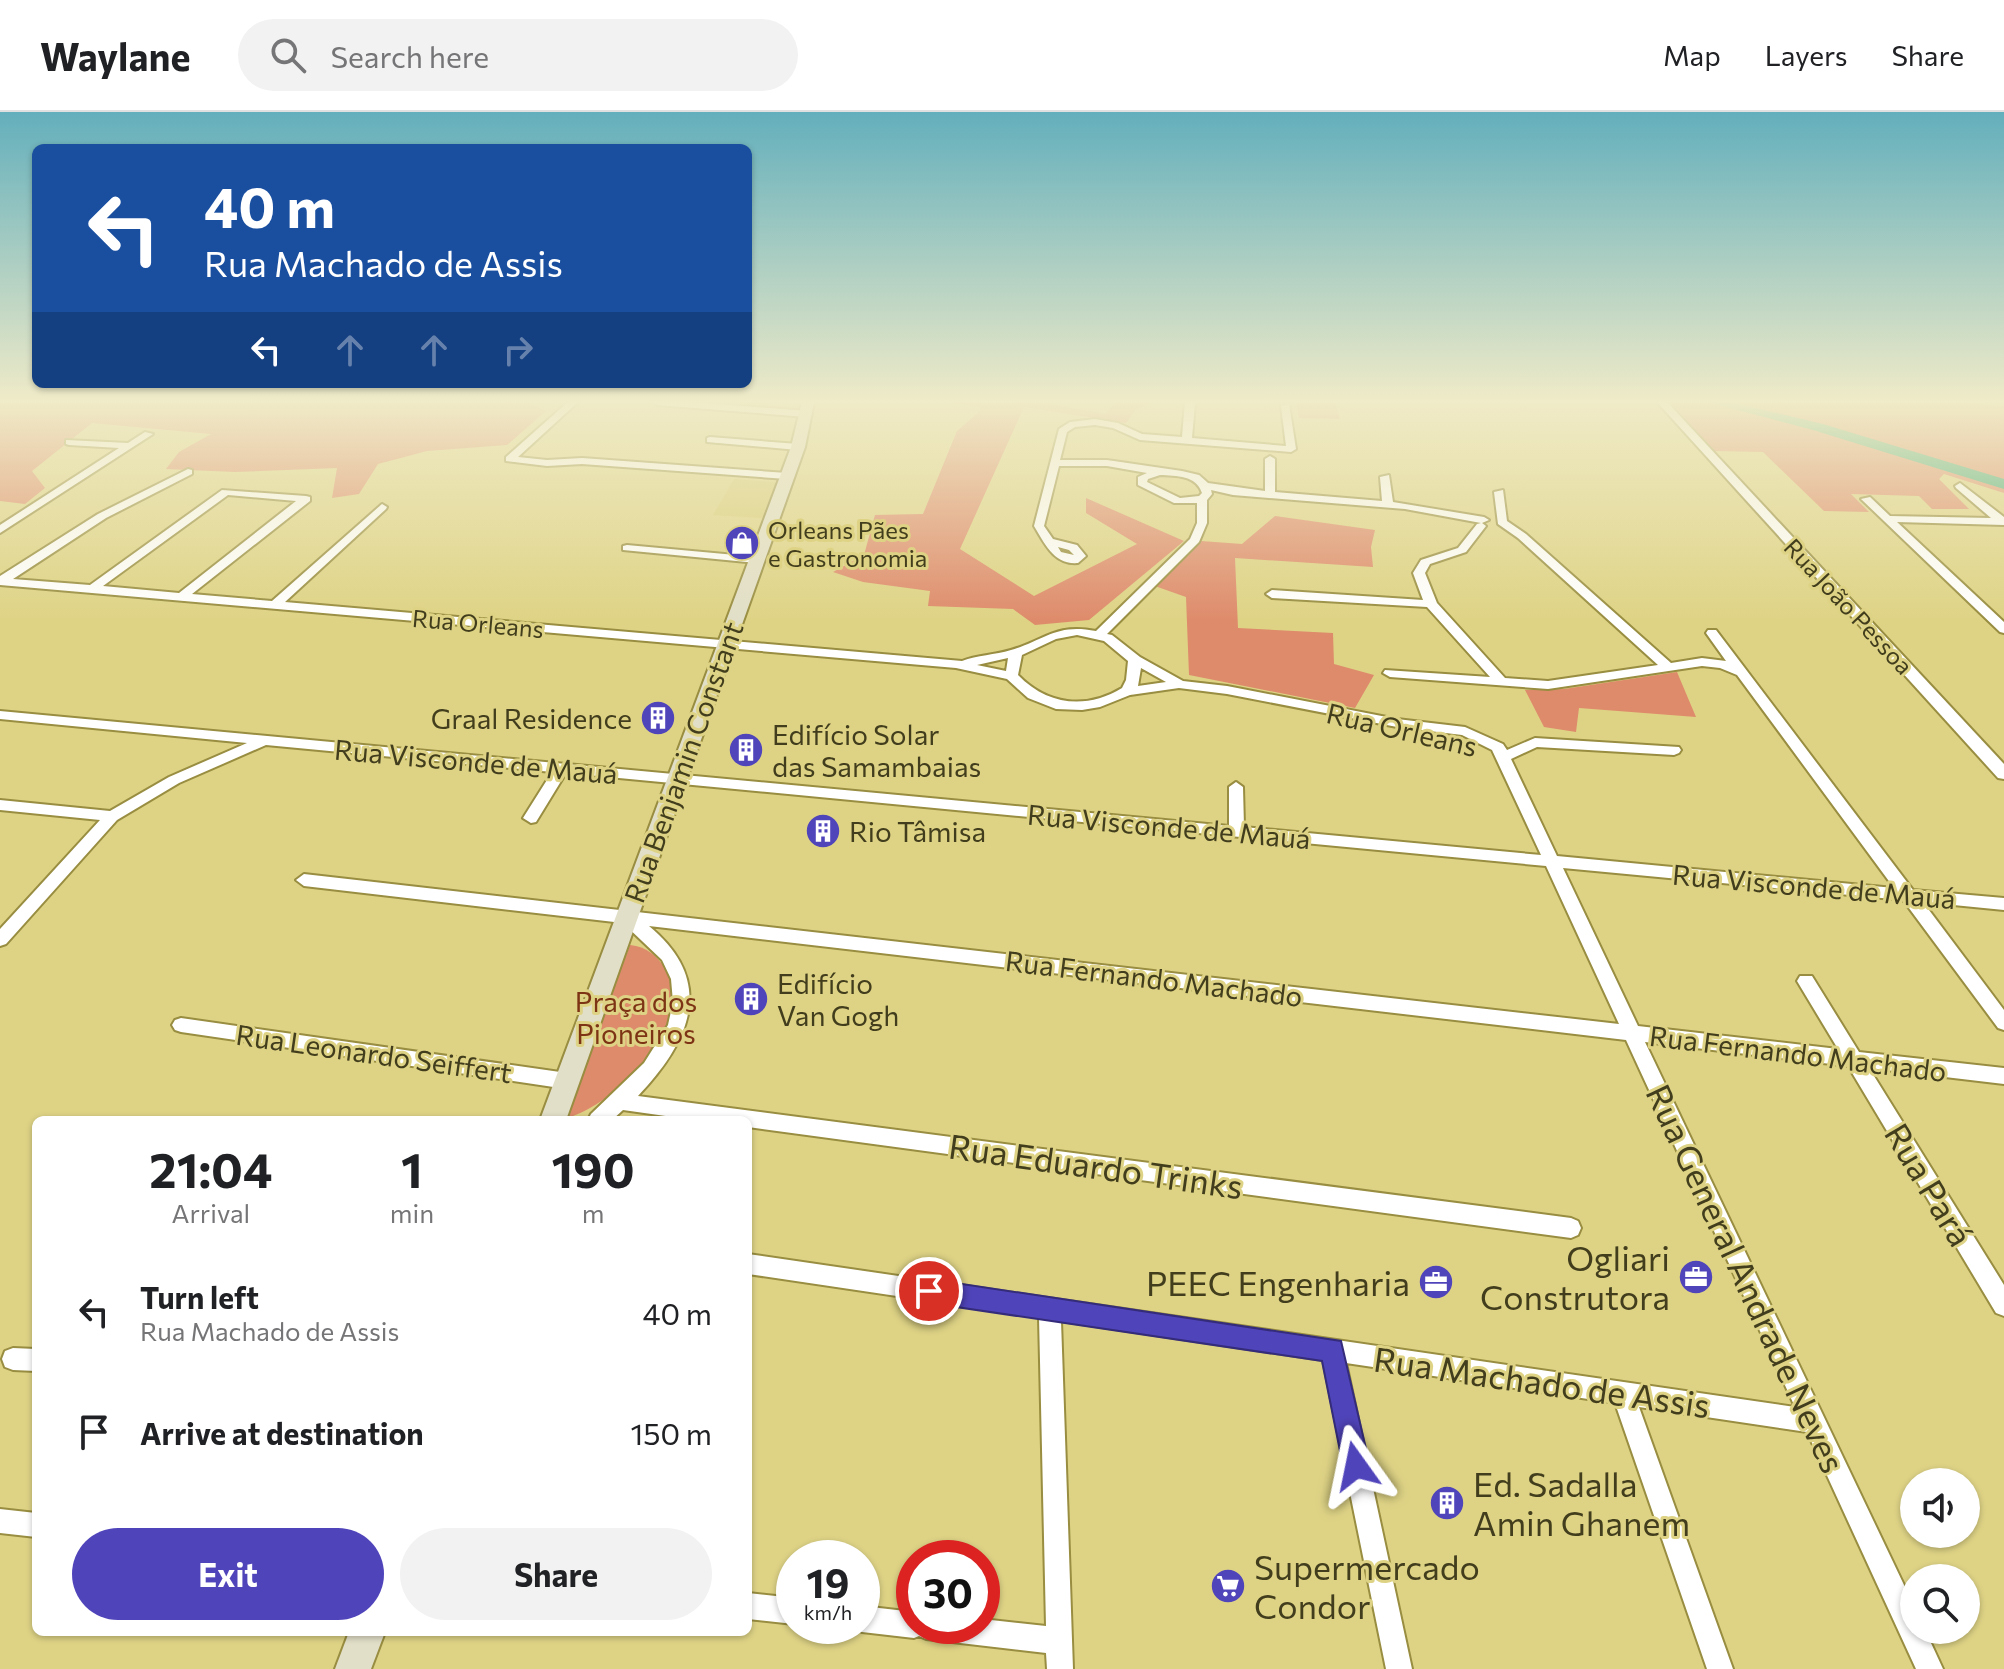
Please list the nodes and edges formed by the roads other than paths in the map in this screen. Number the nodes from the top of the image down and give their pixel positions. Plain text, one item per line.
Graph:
1 (85, 475) edge
2 (183, 475) edge
3 (769, 475) edge
4 (1050, 475) edge
5 (1126, 475) edge
6 (1151, 475) edge
7 (1185, 475) edge
8 (1270, 475) edge
9 (1729, 475) edge
10 (787, 476) joint
11 (1385, 477) dead end
12 (1142, 483) junction
13 (1960, 486) dead end
14 (1499, 492) dead end
15 (1204, 494) junction
16 (1270, 495) junction
17 (1866, 499) dead end
18 (1178, 501) junction
19 (1388, 504) junction
20 (382, 507) dead end
21 (1888, 519) junction
22 (2003, 522) edge
23 (1202, 523) junction
24 (1491, 525) junction
25 (94, 526) dead end
26 (0, 530) edge
27 (1050, 542) junction
28 (627, 548) dead end
29 (757, 560) junction
30 (3, 582) edge
31 (92, 589) junction
32 (1272, 594) dead end
33 (181, 597) junction
34 (1431, 604) junction
35 (275, 605) junction
36 (2004, 629) edge
37 (1712, 633) dead end
38 (1100, 634) junction
39 (726, 644) junction
40 (1016, 653) junction
41 (1135, 660) junction
42 (956, 664) junction
43 (1668, 667) junction
44 (1741, 672) junction
45 (1390, 673) dead end
46 (1011, 676) junction
47 (1503, 683) junction
48 (1179, 684) junction
49 (1127, 691) junction
50 (0, 715) edge
51 (262, 741) junction
52 (1674, 750) dead end
53 (1504, 757) junction
54 (561, 769) junction
55 (2004, 774) edge
56 (677, 780) junction
57 (1236, 787) dead end
58 (0, 805) edge
59 (112, 816) junction
60 (531, 818) dead end
61 (1237, 832) junction
62 (1553, 862) junction
63 (304, 880) dead end
64 (1908, 895) junction
65 (2004, 904) edge
66 (627, 917) junction
67 (0, 940) edge
68 (1806, 981) dead end
69 (2004, 1023) edge
70 (181, 1025) dead end
71 (1634, 1034) junction
72 (1854, 1059) junction
73 (2004, 1076) edge
74 (567, 1081) junction
75 (621, 1102) junction
76 (554, 1116) edge
77 (603, 1116) edge
78 (727, 1116) edge
79 (752, 1119) edge
80 (1571, 1228) dead end
81 (752, 1265) edge
82 (2004, 1305) edge
83 (1050, 1309) junction
84 (1332, 1350) junction
85 (1623, 1393) junction
86 (1814, 1421) junction
87 (0, 1521) edge
88 (32, 1525) edge
89 (752, 1606) edge
90 (776, 1609) edge
91 (1000, 1634) edge
92 (365, 1636) edge
93 (1060, 1641) junction
94 (353, 1669) edge
95 (1060, 1669) edge
96 (1399, 1669) edge
97 (1720, 1669) edge
98 (1930, 1669) edge

1 - 26 street
2 - 30 street
3 - 10 street
4 - 27 street
5 - 12 street
6 - 12 street
7 - 15 street
8 - 16 street
9 - 55 street, Rua João Pessoa
10 - 29 main road, Rua Benjamin Constant
11 - 19 street
12 - 18 street
13 - 22 street
14 - 24 street
15 - 16 street
15 - 18 street
15 - 23 street
16 - 19 street
17 - 21 street
18 - 23 street
19 - 24 street
20 - 35 street
21 - 22 street
21 - 36 street
23 - 38 street
24 - 34 street
24 - 43 street
25 - 30 street
27 - 27 street
28 - 29 street
29 - 39 main road, Rua Benjamin Constant
30 - 31 street, Rua Orleans
31 - 33 street, Rua Orleans
31 - 33 street
32 - 34 street
33 - 35 street, Rua Orleans
34 - 47 street
35 - 39 street, Rua Orleans
37 - 44 street
38 - 40 street
38 - 41 street
39 - 42 street, Rua Orleans
39 - 56 main road, Rua Benjamin Constant
40 - 42 street, Rua Orleans
40 - 46 street
41 - 48 street, Rua Orleans
41 - 49 street
42 - 46 street, Rua Orleans
43 - 44 street
43 - 47 street
44 - 64 street
45 - 47 street
46 - 49 street
48 - 49 street, Rua Orleans
48 - 53 street, Rua Orleans
50 - 51 street, Rua Visconde de Mauá
51 - 54 street, Rua Visconde de Mauá
51 - 59 street
52 - 53 street, Rua Orleans
53 - 62 street, Rua General Andrade Neves
54 - 56 street, Rua Visconde de Mauá
54 - 60 street
56 - 61 street, Rua Visconde de Mauá
56 - 66 main road, Rua Benjamin Constant
57 - 61 street
58 - 59 street
59 - 67 street
61 - 62 street, Rua Visconde de Mauá
62 - 64 street, Rua Visconde de Mauá
62 - 71 street, Rua General Andrade Neves
63 - 66 street, Rua Fernando Machado
64 - 65 street, Rua Visconde de Mauá
64 - 69 street
66 - 71 street, Rua Fernando Machado
66 - 74 main road, Rua Benjamin Constant
66 - 75 street
68 - 72 street, Rua Pará
70 - 74 street, Rua Leonardo Seiffert
71 - 72 street, Rua Fernando Machado
71 - 86 street, Rua General Andrade Neves
72 - 73 street, Rua Fernando Machado
72 - 82 street, Rua Pará
74 - 76 main road, Rua Benjamin Constant
75 - 77 street
75 - 78 street, Rua Eduardo Trinks
79 - 80 street, Rua Eduardo Trinks
81 - 83 street, Rua Machado de Assis
83 - 84 street, Rua Machado de Assis
83 - 93 street
84 - 85 street, Rua Machado de Assis
84 - 96 street
85 - 86 street, Rua Machado de Assis
85 - 97 street
86 - 98 street, Rua General Andrade Neves
87 - 88 street
89 - 90 street
91 - 93 street
92 - 94 main road
93 - 95 street

